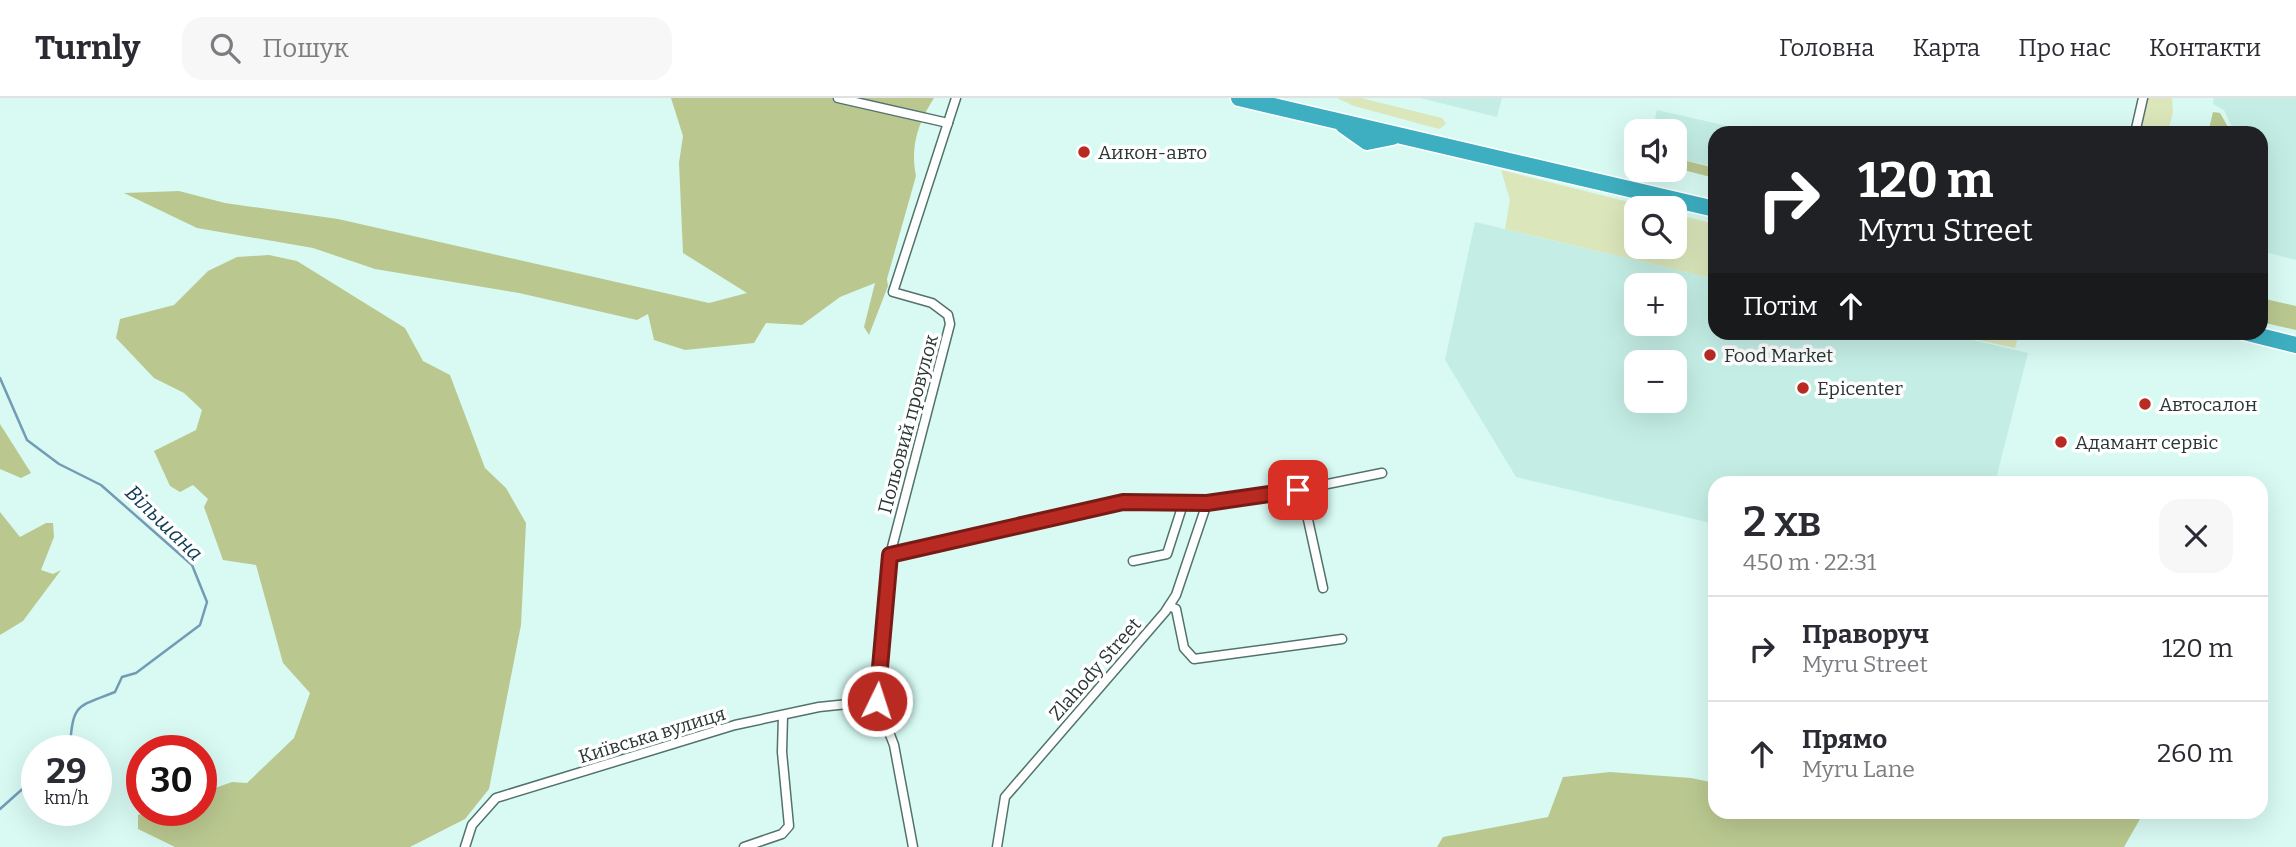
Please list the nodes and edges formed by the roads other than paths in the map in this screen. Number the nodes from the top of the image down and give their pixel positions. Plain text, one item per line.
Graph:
1 (838, 98) edge
2 (956, 98) edge
3 (1239, 98) edge
4 (2143, 98) edge
5 (948, 123) junction
6 (2137, 126) edge
7 (1708, 207) edge
8 (2268, 337) edge
9 (2293, 343) edge
10 (1382, 473) dead end
11 (1298, 490) junction
12 (1184, 501) junction
13 (1207, 503) junction
14 (890, 555) junction
15 (1132, 561) dead end
16 (1323, 588) dead end
17 (1169, 606) junction
18 (1342, 639) dead end
19 (877, 701) junction
20 (783, 715) junction
21 (465, 847) edge
22 (744, 847) edge
23 (913, 847) edge
24 (997, 847) edge

1 - 5 street
2 - 5 street, Польовий провулок
3 - 7 highway
4 - 6 street
5 - 14 street, Польовий провулок
8 - 9 highway
10 - 11 street
11 - 13 street
11 - 16 street
12 - 13 street
12 - 14 street
12 - 15 street
13 - 17 street, Zlahody Street
14 - 19 street
17 - 18 street
17 - 24 street, Zlahody Street
19 - 20 street, Київська вулиця
19 - 23 street
20 - 21 street, Київська вулиця
20 - 22 street

